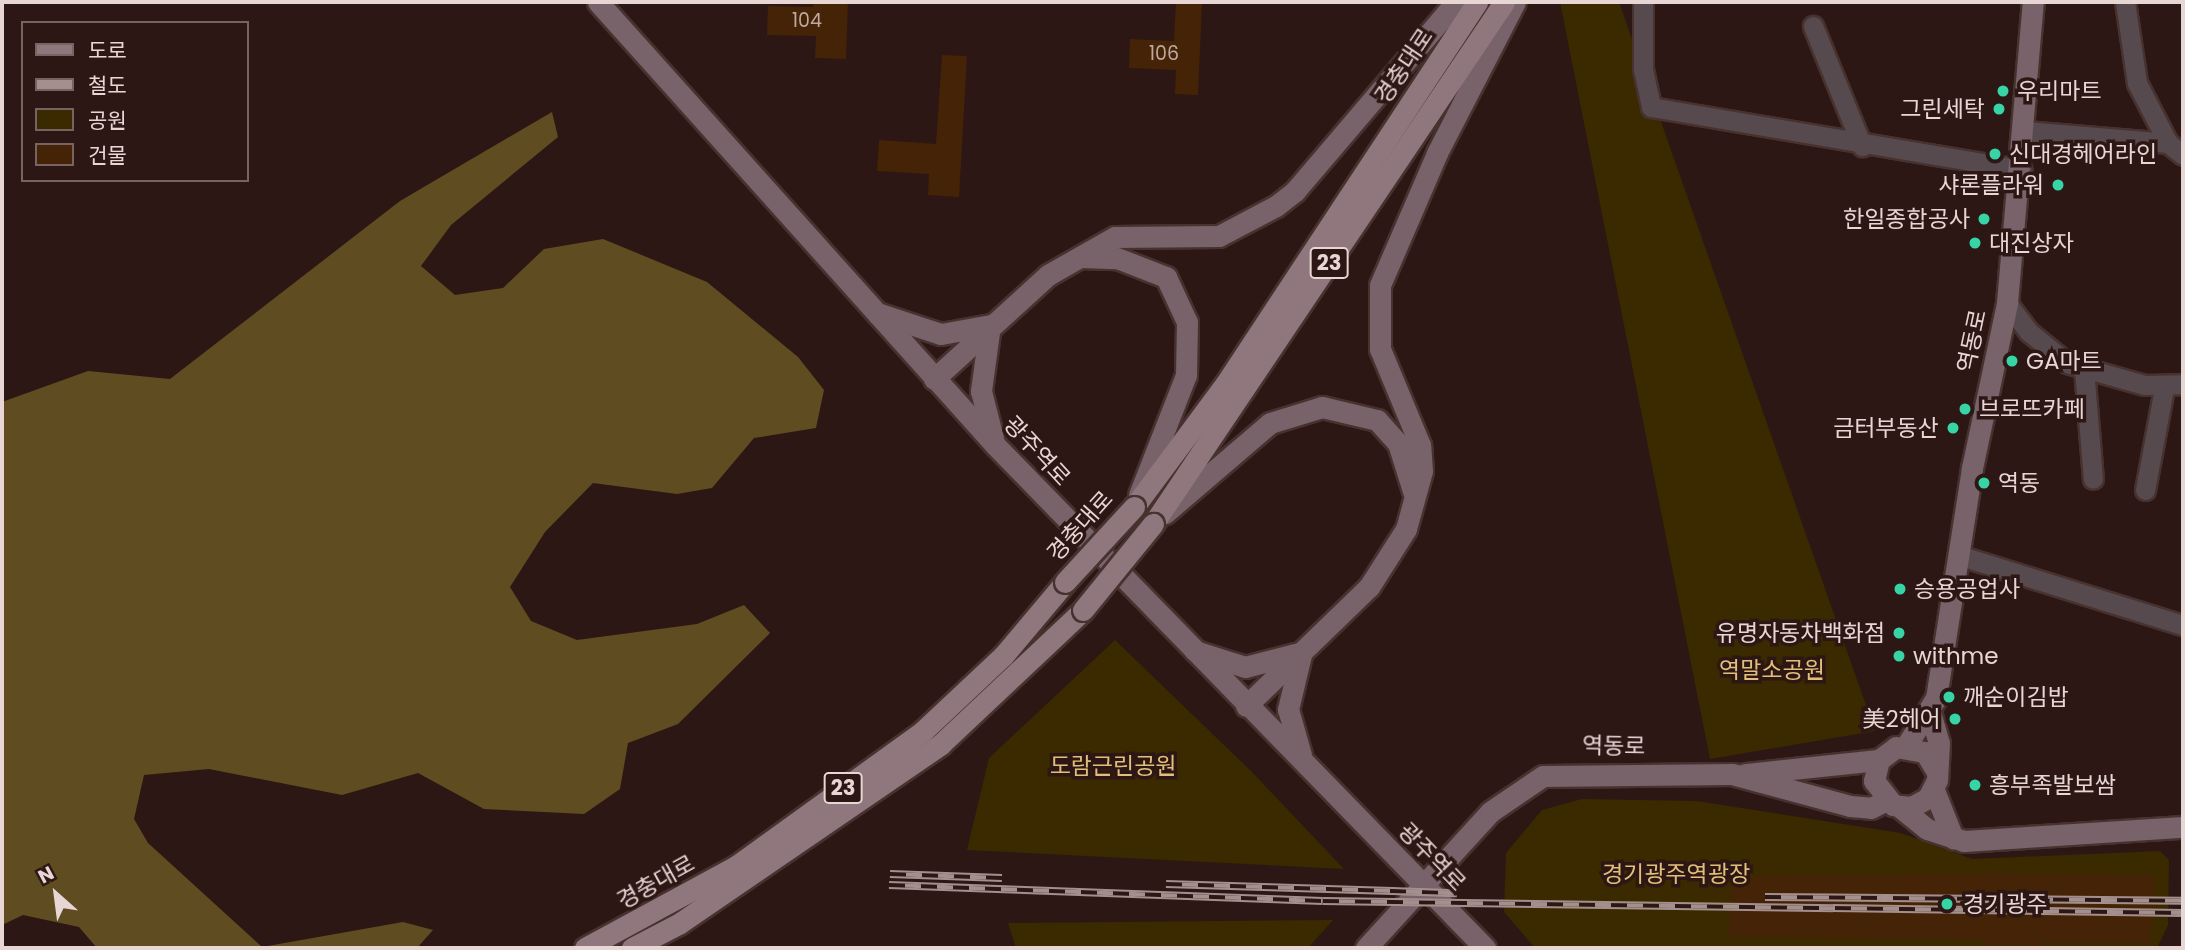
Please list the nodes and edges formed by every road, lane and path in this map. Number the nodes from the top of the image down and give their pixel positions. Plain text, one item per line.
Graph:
1 (598, 2) edge
2 (1456, 2) edge
3 (1478, 2) edge
4 (1504, 2) edge
5 (1515, 2) edge
6 (1643, 2) edge
7 (2033, 2) edge
8 (2125, 2) edge
9 (1813, 26) dead end
10 (2025, 131) junction
11 (1862, 146) junction
12 (2176, 149) edge
13 (2022, 170) junction
14 (1078, 257) junction
15 (2007, 303) junction
16 (868, 309) junction
17 (990, 325) junction
18 (2084, 368) junction
19 (934, 379) junction
20 (2174, 386) edge
21 (996, 446) junction
22 (2093, 479) dead end
23 (2145, 491) dead end
24 (1414, 496) junction
25 (1134, 506) junction
26 (1153, 524) junction
27 (1961, 556) junction
28 (2183, 625) edge
29 (1187, 648) junction
30 (1302, 652) junction
31 (1246, 706) junction
32 (1930, 712) junction
33 (1906, 746) junction
34 (1879, 760) junction
35 (1305, 763) junction
36 (1732, 774) junction
37 (1935, 780) junction
38 (1893, 804) junction
39 (2180, 832) edge
40 (1953, 838) junction
41 (1423, 886) junction
42 (585, 948) edge
43 (632, 948) edge
44 (1366, 948) edge
45 (1486, 948) edge

1 - 16 street, 광주역로
2 - 14 street
3 - 25 main road, 경충대로 / 23
4 - 26 main road, 경충대로 / 23
5 - 24 street
6 - 11 street
7 - 10 street, 역동로
8 - 12 street
9 - 11 street
10 - 12 street
10 - 13 street, 역동로
11 - 13 street
13 - 15 street, 역동로
14 - 17 street
14 - 25 street
15 - 18 street
15 - 27 street, 역동로
16 - 17 street
16 - 19 street, 광주역로
17 - 19 street
17 - 21 street
18 - 20 street
18 - 22 street
19 - 21 street, 광주역로
20 - 23 street
21 - 29 street, 광주역로
24 - 26 street
24 - 30 street
25 - 42 main road, 경충대로 / 23, bridge
26 - 43 main road, 경충대로 / 23, bridge
27 - 28 street
27 - 32 street, 역동로
29 - 30 street
29 - 31 street, 광주역로
30 - 31 street
30 - 35 street
31 - 35 street, 광주역로
32 - 33 street
32 - 37 street, 역동로
33 - 34 street
33 - 37 street
34 - 36 street
34 - 38 street
35 - 41 street, 광주역로
36 - 38 street, 역동로
36 - 41 street, 역동로
37 - 38 street, 역동로
37 - 40 street
38 - 40 street
39 - 40 street
41 - 44 street, 역동로
41 - 45 street, 광주역로

